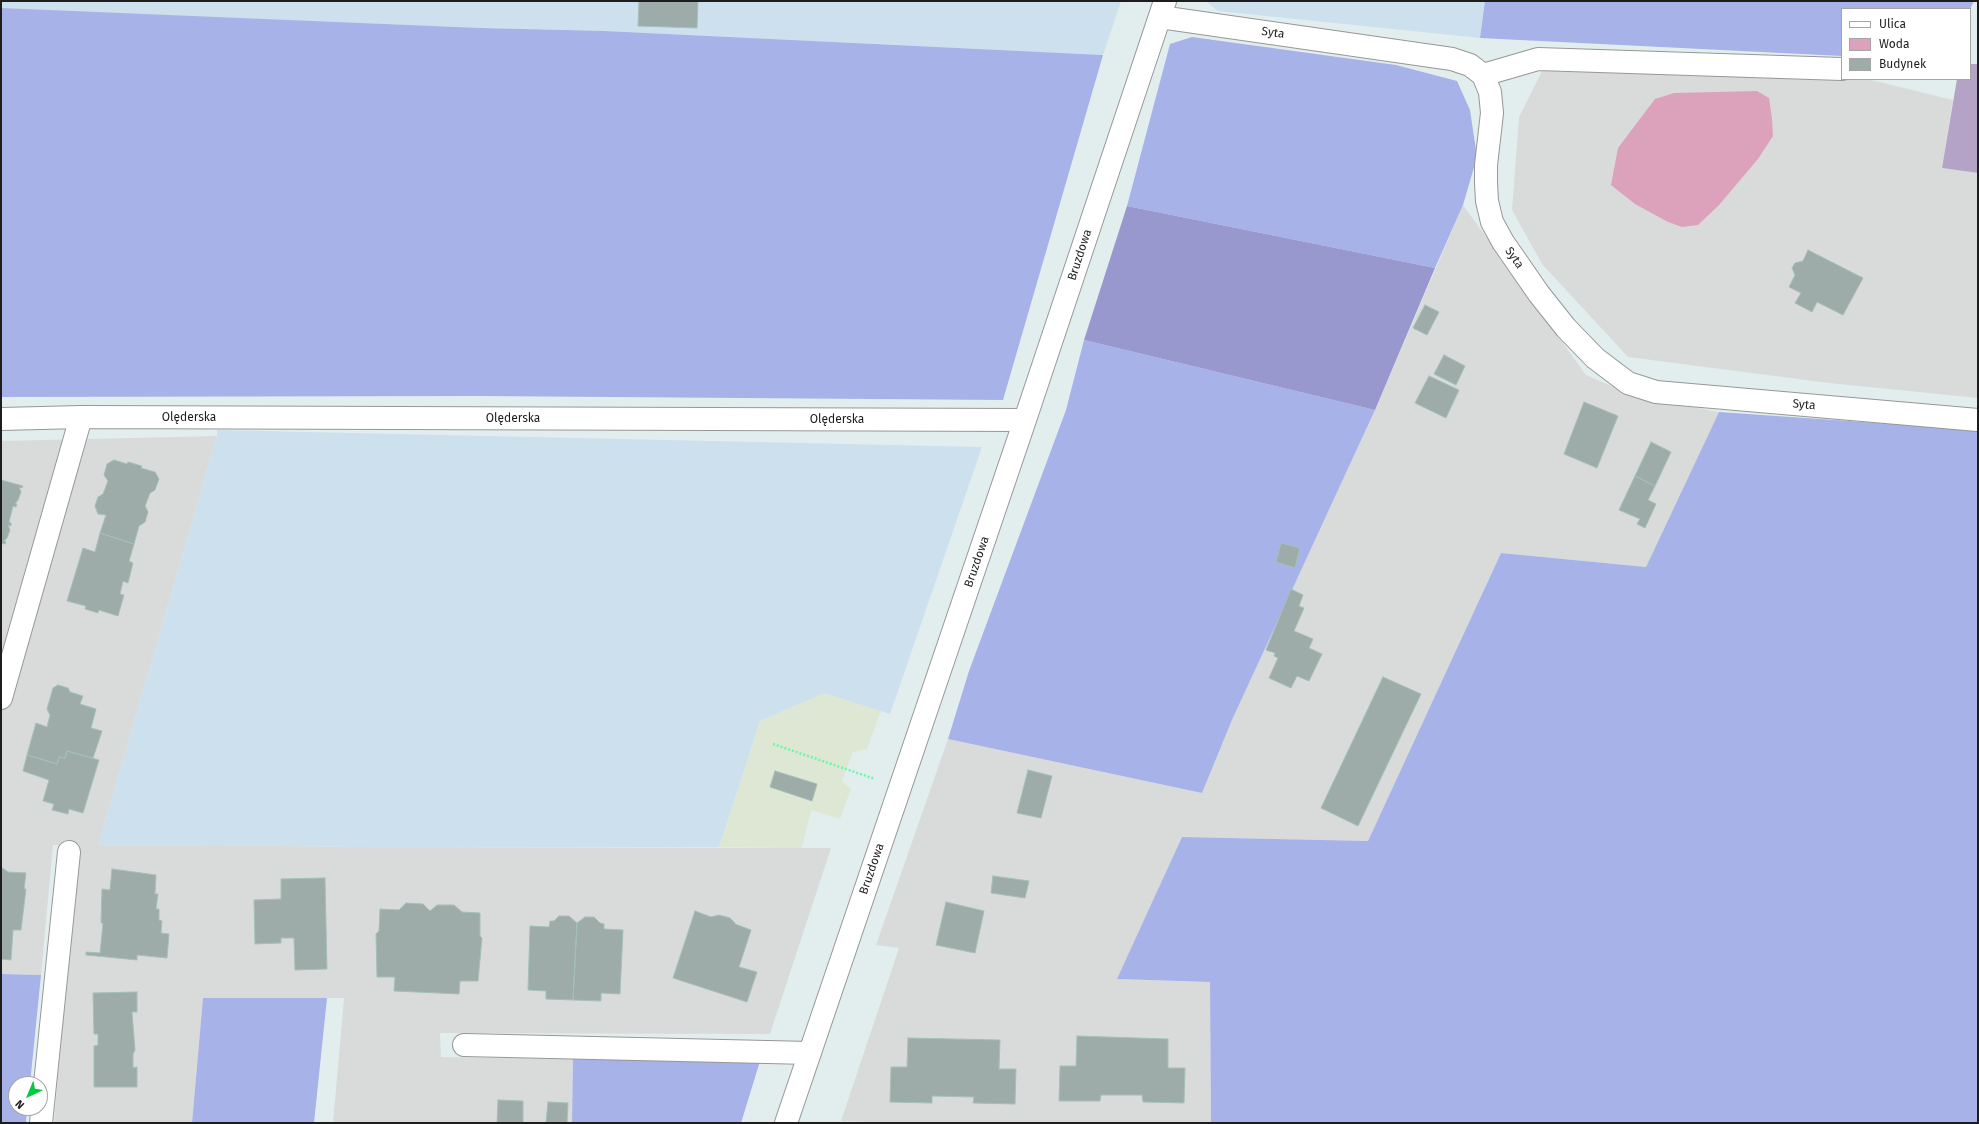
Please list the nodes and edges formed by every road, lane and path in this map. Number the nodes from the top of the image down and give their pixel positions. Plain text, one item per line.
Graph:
1 (1162, 9) edge
2 (1841, 69) edge
3 (1483, 75) junction
4 (81, 417) junction
5 (1, 419) edge
6 (1025, 420) junction
7 (1978, 420) edge
8 (1, 698) edge
9 (773, 744) dead end
10 (847, 769) dead end
11 (69, 852) dead end
12 (464, 1045) dead end
13 (810, 1053) junction
14 (42, 1123) edge
15 (786, 1123) edge

1 - 3 street, Syta
1 - 6 street, Bruzdowa
2 - 3 street
3 - 7 street, Syta
4 - 5 street, Olęderska
4 - 6 street, Olęderska
4 - 8 street
6 - 13 street, Bruzdowa
9 - 10 path
11 - 14 street
12 - 13 street
13 - 15 street, Bruzdowa

